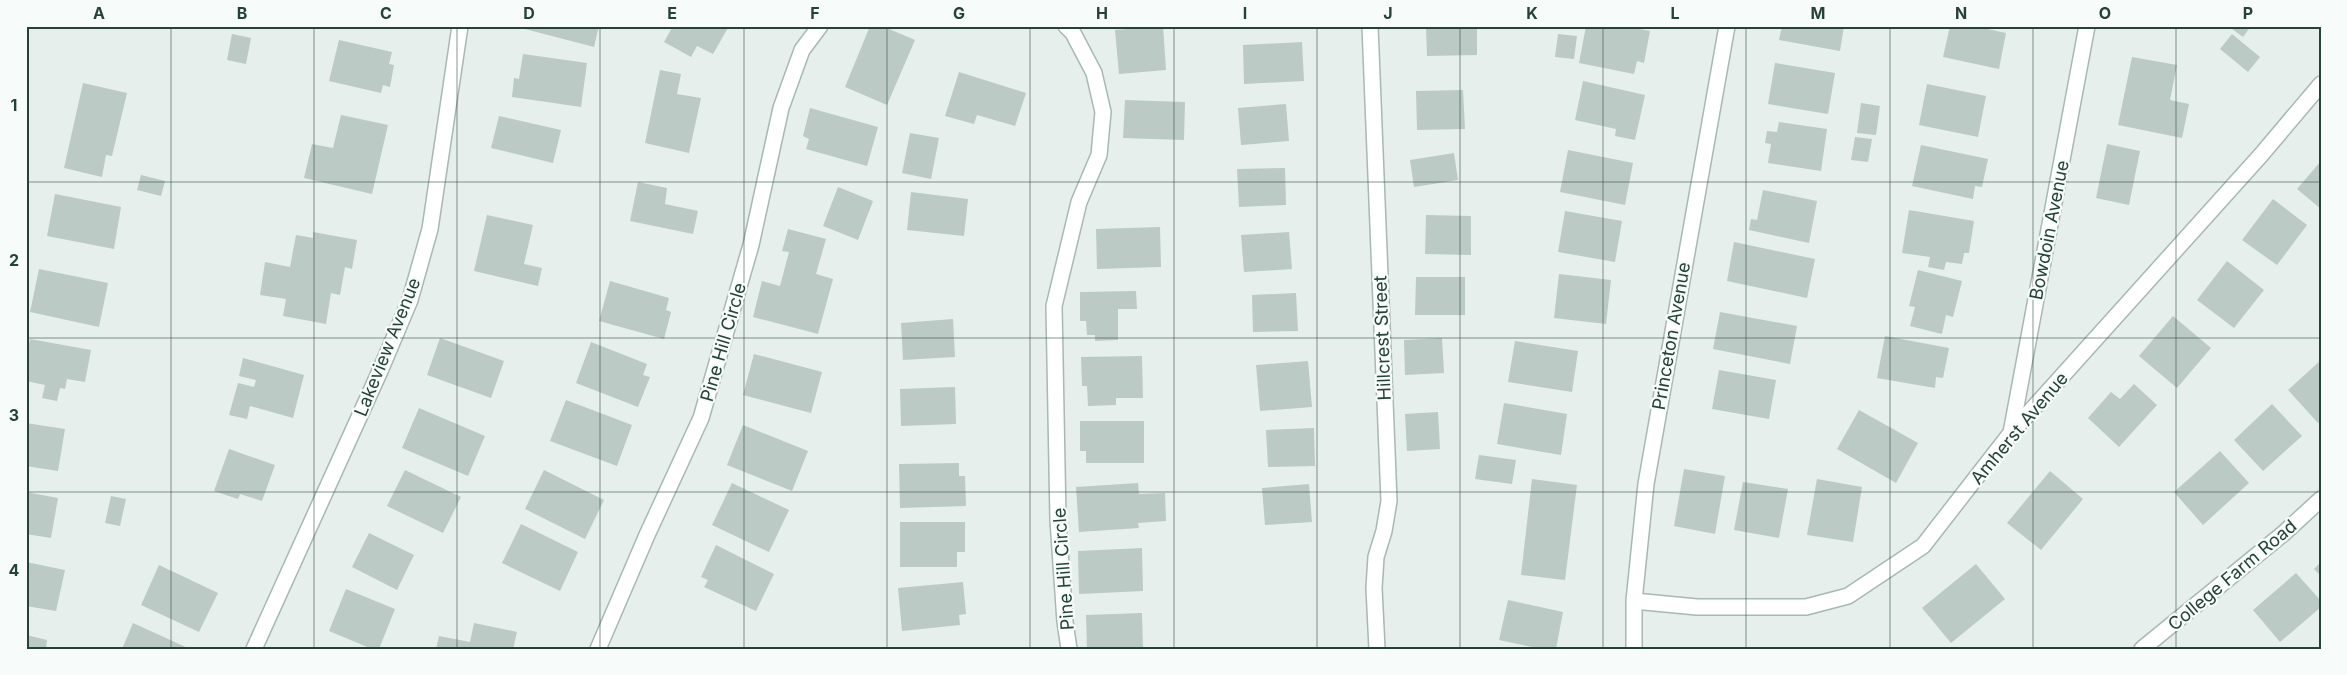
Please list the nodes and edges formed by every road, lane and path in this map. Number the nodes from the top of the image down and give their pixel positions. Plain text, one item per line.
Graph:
1 (460, 26) edge
2 (820, 26) edge
3 (1066, 26) edge
4 (1370, 26) edge
5 (1727, 26) edge
6 (2087, 26) edge
7 (2321, 84) edge
8 (2010, 434) junction
9 (2321, 500) edge
10 (1634, 602) junction
11 (254, 649) edge
12 (598, 649) edge
13 (1069, 649) edge
14 (1377, 649) edge
15 (1634, 649) edge
16 (2142, 649) edge

1 - 11 street, Lakeview Avenue
2 - 12 street, Pine Hill Circle
3 - 13 street, Pine Hill Circle
4 - 14 street, Hillcrest Street
5 - 10 street, Princeton Avenue
6 - 8 street, Bowdoin Avenue
7 - 8 street, Amherst Avenue
8 - 10 street, Amherst Avenue
9 - 16 street, College Farm Road
10 - 15 street, Princeton Avenue

